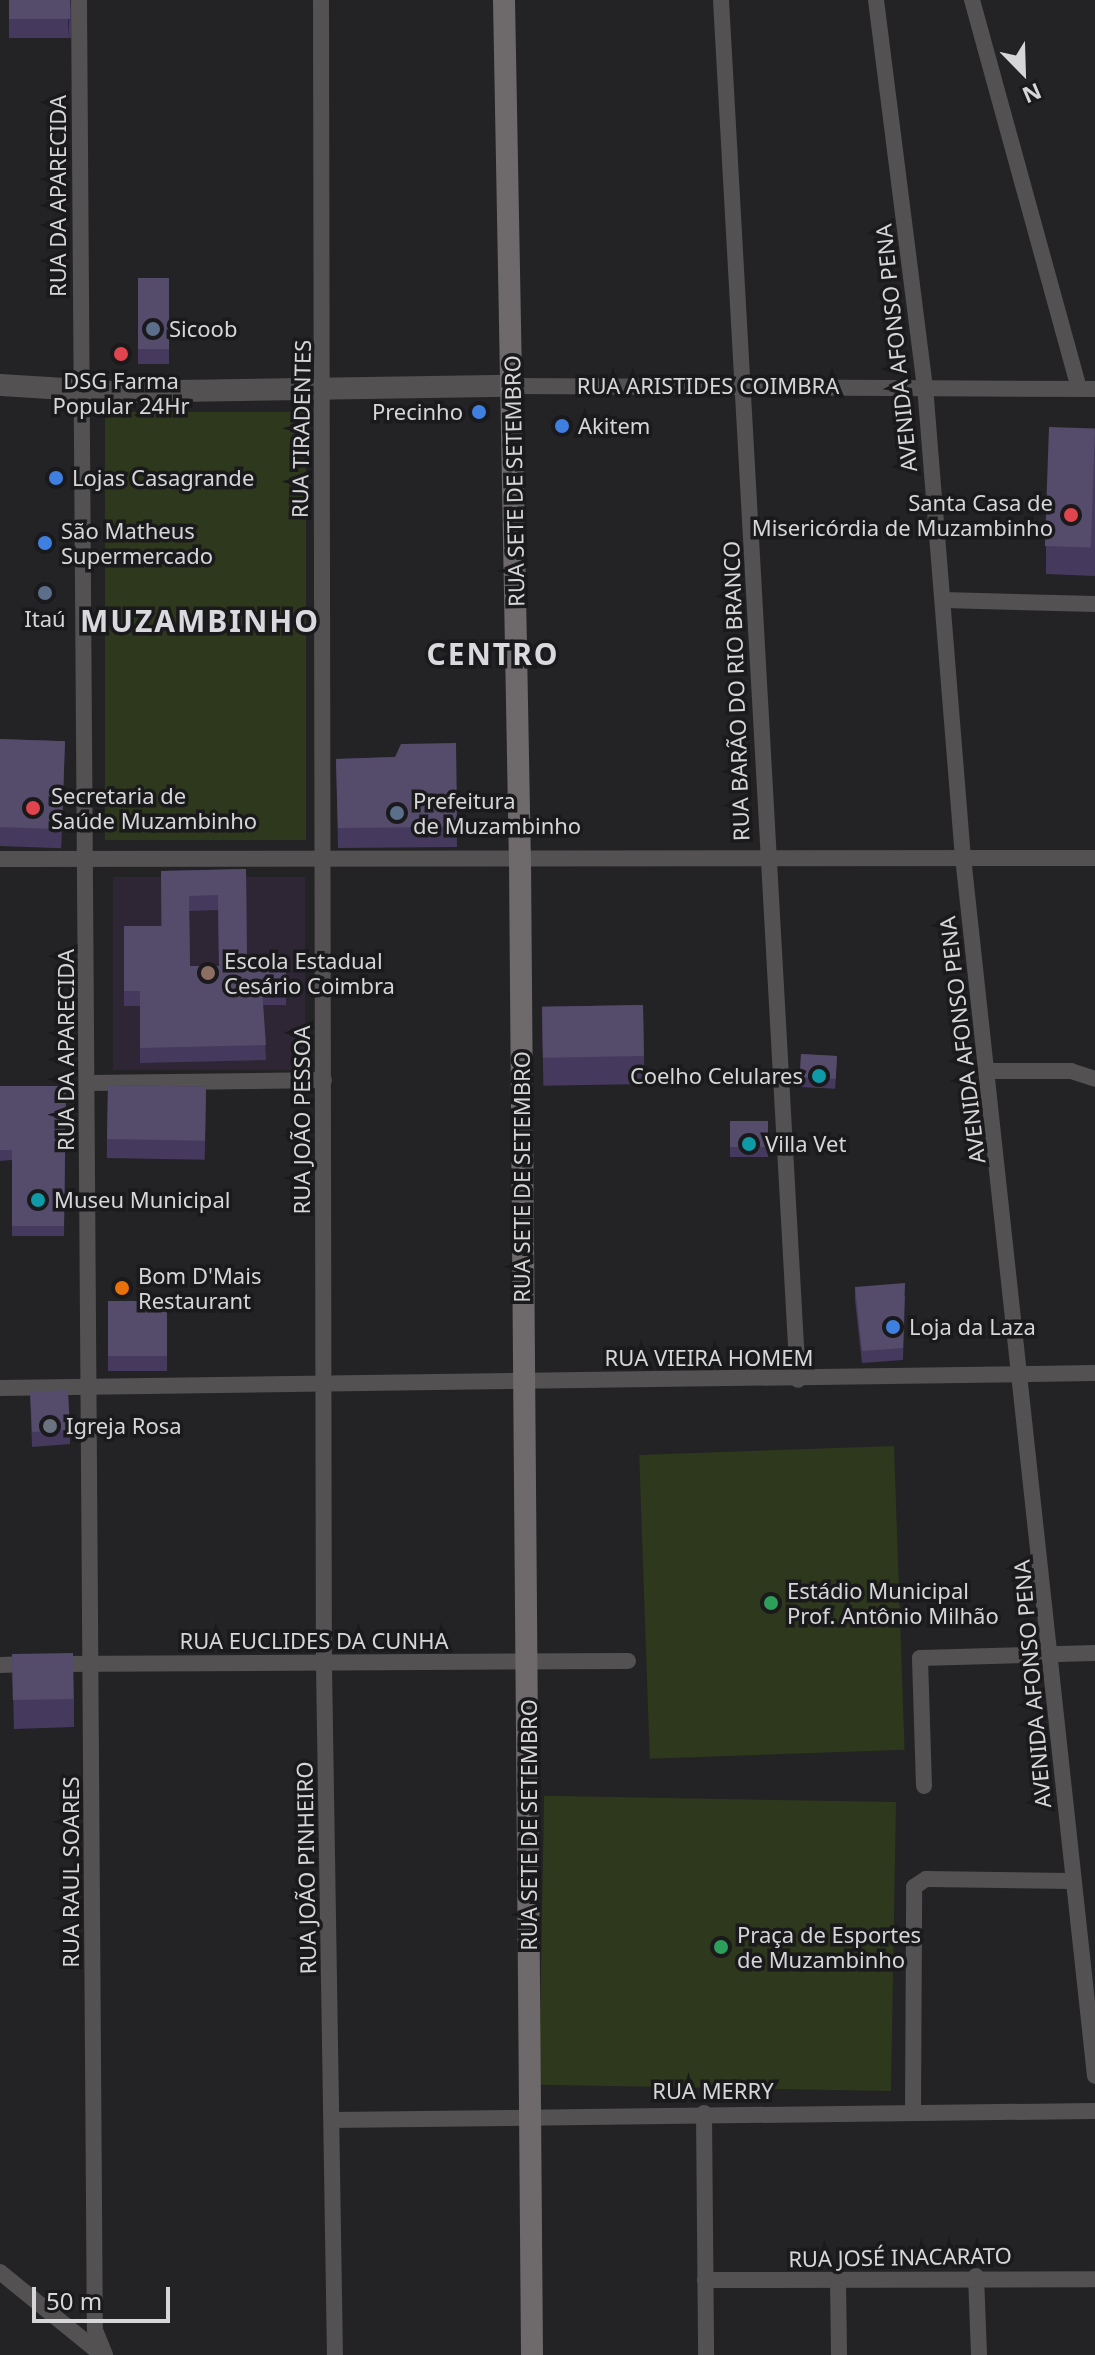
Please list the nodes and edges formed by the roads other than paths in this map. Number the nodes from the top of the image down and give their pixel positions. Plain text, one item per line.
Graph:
1 (79, 0) edge
2 (321, 0) edge
3 (504, 0) edge
4 (721, 0) edge
5 (876, 0) edge
6 (972, 0) edge
7 (0, 385) edge
8 (321, 385) junction
9 (513, 386) junction
10 (925, 386) junction
11 (747, 387) junction
12 (1087, 389) edge
13 (85, 391) junction
14 (943, 600) junction
15 (1095, 604) edge
16 (87, 857) junction
17 (963, 857) junction
18 (1095, 858) edge
19 (0, 859) edge
20 (323, 859) junction
21 (520, 862) junction
22 (765, 862) junction
23 (989, 1071) junction
24 (1095, 1079) edge
25 (324, 1080) junction
26 (88, 1083) junction
27 (1095, 1373) edge
28 (1022, 1374) junction
29 (322, 1380) junction
30 (524, 1380) junction
31 (798, 1380) junction
32 (92, 1387) junction
33 (0, 1388) edge
34 (1053, 1652) junction
35 (1095, 1653) edge
36 (527, 1660) junction
37 (628, 1661) dead end
38 (93, 1663) junction
39 (0, 1665) edge
40 (324, 1666) junction
41 (924, 1786) dead end
42 (1072, 1881) junction
43 (1095, 2076) edge
44 (1095, 2111) edge
45 (704, 2113) junction
46 (913, 2113) junction
47 (531, 2115) junction
48 (332, 2120) junction
49 (0, 2272) edge
50 (976, 2276) junction
51 (1095, 2279) edge
52 (705, 2280) junction
53 (838, 2280) junction
54 (104, 2355) edge
55 (335, 2355) edge
56 (532, 2355) edge
57 (706, 2355) edge
58 (839, 2355) edge
59 (979, 2355) edge

1 - 13 street, RUA DA APARECIDA
2 - 8 street, RUA TIRADENTES
3 - 9 main road, RUA SETE DE SETEMBRO
4 - 11 street, RUA BARÃO DO RIO BRANCO
5 - 10 street, AVENIDA AFONSO PENA
6 - 12 street
7 - 13 street, RUA ARISTIDES COIMBRA
8 - 9 street, RUA ARISTIDES COIMBRA
8 - 13 street, RUA ARISTIDES COIMBRA
8 - 20 street, RUA TIRADENTES
9 - 11 street, RUA ARISTIDES COIMBRA
9 - 21 main road, RUA SETE DE SETEMBRO
10 - 11 street, RUA ARISTIDES COIMBRA
10 - 12 street, RUA ARISTIDES COIMBRA
10 - 14 street, AVENIDA AFONSO PENA
11 - 22 street, RUA BARÃO DO RIO BRANCO
13 - 16 street, RUA DA APARECIDA
14 - 15 street
14 - 17 street, AVENIDA AFONSO PENA
16 - 19 street
16 - 20 street
16 - 26 street, RUA DA APARECIDA
17 - 18 street
17 - 22 street
17 - 23 street, AVENIDA AFONSO PENA
20 - 21 street
20 - 25 street, RUA JOÃO PESSOA
21 - 22 street
21 - 30 main road, RUA SETE DE SETEMBRO
22 - 31 street, RUA BARÃO DO RIO BRANCO
23 - 24 street
23 - 28 street, AVENIDA AFONSO PENA
25 - 26 street
25 - 29 street, RUA JOÃO PESSOA
26 - 32 street, RUA DA APARECIDA
27 - 28 street, RUA VIEIRA HOMEM
28 - 31 street, RUA VIEIRA HOMEM
28 - 34 street, AVENIDA AFONSO PENA
29 - 30 street, RUA VIEIRA HOMEM
29 - 32 street, RUA VIEIRA HOMEM
29 - 40 street, RUA JOÃO PINHEIRO
30 - 31 street, RUA VIEIRA HOMEM
30 - 36 main road, RUA SETE DE SETEMBRO
32 - 33 street, RUA VIEIRA HOMEM
32 - 38 street, RUA RAUL SOARES
34 - 35 street
34 - 41 street
34 - 42 street, AVENIDA AFONSO PENA
36 - 37 street, RUA EUCLIDES DA CUNHA
36 - 40 street, RUA EUCLIDES DA CUNHA
36 - 47 main road, RUA SETE DE SETEMBRO
38 - 39 street, RUA EUCLIDES DA CUNHA
38 - 40 street, RUA EUCLIDES DA CUNHA
38 - 54 street, RUA RAUL SOARES
40 - 48 street, RUA JOÃO PINHEIRO
42 - 43 street, AVENIDA AFONSO PENA
42 - 46 street
44 - 46 street, RUA MERRY
45 - 46 street, RUA MERRY
45 - 47 street, RUA MERRY
45 - 52 street
47 - 48 street, RUA MERRY
47 - 56 main road, RUA SETE DE SETEMBRO
48 - 55 street, RUA JOÃO PINHEIRO
49 - 54 street
50 - 51 street, RUA JOSÉ INACARATO
50 - 53 street, RUA JOSÉ INACARATO
50 - 59 street
52 - 53 street, RUA JOSÉ INACARATO
52 - 57 street
53 - 58 street

